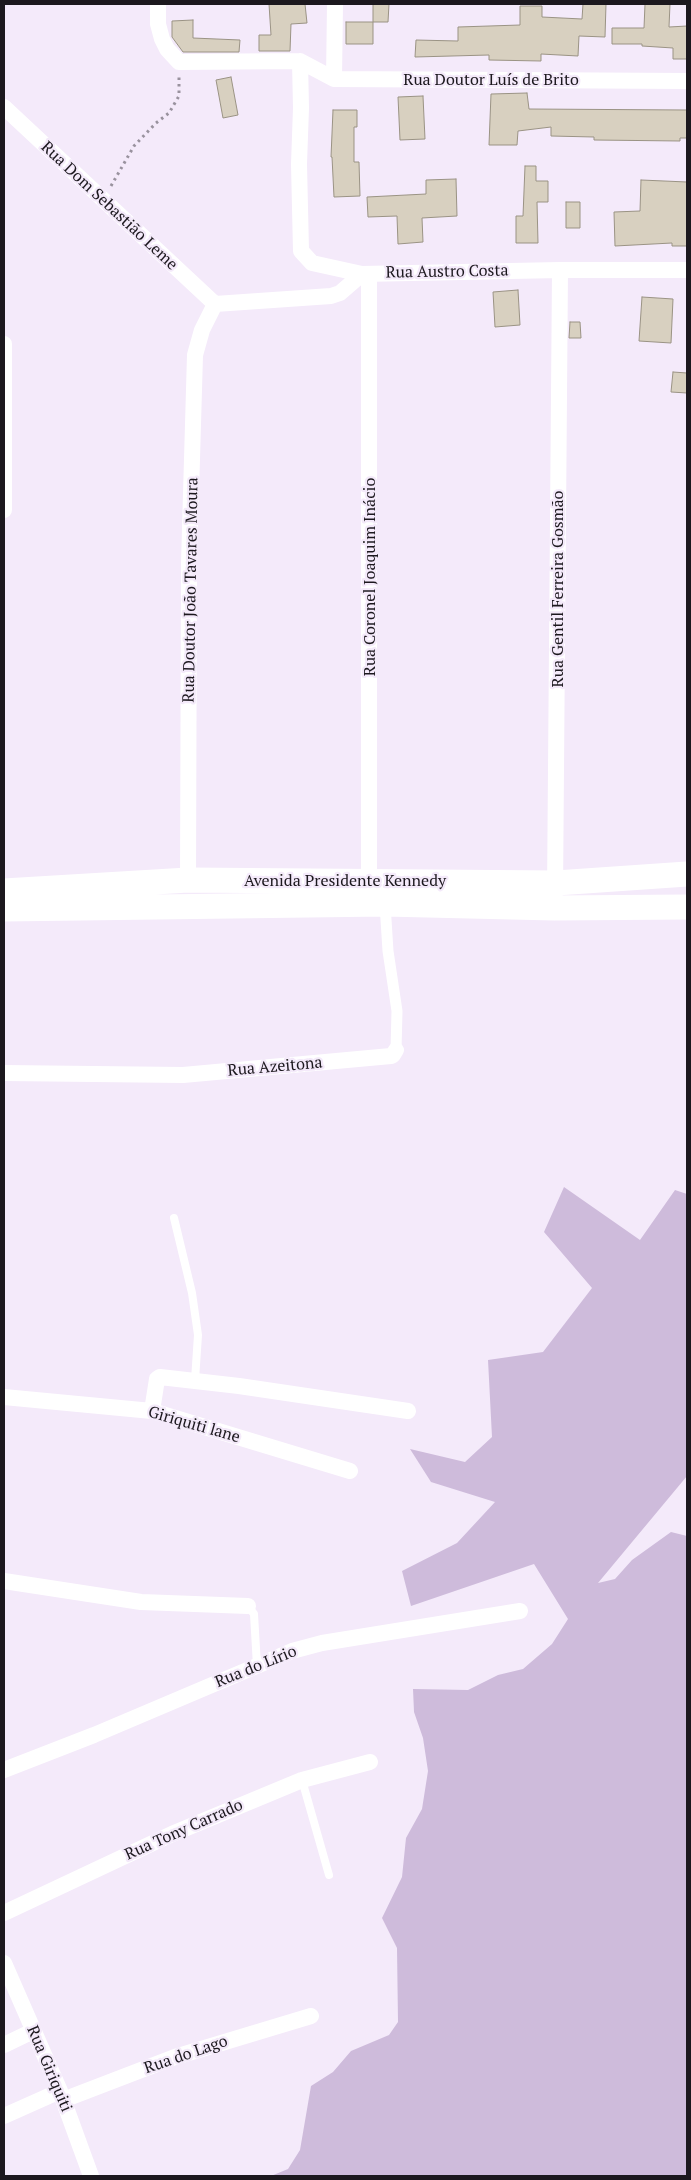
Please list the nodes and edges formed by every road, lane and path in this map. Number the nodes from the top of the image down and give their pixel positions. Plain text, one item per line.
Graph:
1 (158, 4) edge
2 (335, 4) edge
3 (300, 61) junction
4 (179, 62) junction
5 (334, 79) junction
6 (687, 81) edge
7 (4, 107) edge
8 (102, 199) junction
9 (560, 270) junction
10 (687, 270) edge
11 (366, 274) junction
12 (215, 304) junction
13 (4, 344) edge
14 (4, 510) edge
15 (687, 874) edge
16 (188, 880) junction
17 (369, 880) junction
18 (556, 883) junction
19 (4, 891) edge
20 (385, 904) junction
21 (687, 907) edge
22 (554, 908) junction
23 (4, 909) edge
24 (396, 1050) joint
25 (4, 1073) edge
26 (174, 1218) dead end
27 (195, 1380) junction
28 (4, 1397) edge
29 (152, 1411) junction
30 (408, 1411) dead end
31 (350, 1471) dead end
32 (4, 1581) edge
33 (248, 1606) joint
34 (520, 1611) dead end
35 (257, 1666) junction
36 (370, 1762) dead end
37 (4, 1770) edge
38 (302, 1780) junction
39 (329, 1876) dead end
40 (4, 1913) edge
41 (4, 1963) edge
42 (311, 2016) dead end
43 (33, 2031) junction
44 (4, 2045) edge
45 (62, 2095) junction
46 (4, 2116) edge
47 (91, 2176) edge

1 - 4 street
2 - 5 street
3 - 4 street
3 - 5 street, Rua Doutor Luís de Brito
3 - 11 street
4 - 8 path
5 - 6 street, Rua Doutor Luís de Brito
7 - 8 street, Rua Dom Sebastião Leme
8 - 12 street, Rua Dom Sebastião Leme
9 - 10 street, Rua Austro Costa
9 - 11 street, Rua Austro Costa
9 - 18 street, Rua Gentil Ferreira Gosmão
11 - 12 street, Rua Austro Costa
11 - 17 street, Rua Coronel Joaquim Inácio
12 - 16 street, Rua Doutor João Tavares Moura
13 - 14 street
15 - 18 main road, Avenida Presidente Kennedy
16 - 17 main road, Avenida Presidente Kennedy
16 - 19 main road, Avenida Presidente Kennedy
17 - 18 main road, Avenida Presidente Kennedy
18 - 22 street, Rua Gentil Ferreira Gosmão
20 - 22 main road, Avenida Presidente Kennedy
20 - 23 main road, Avenida Presidente Kennedy
20 - 24 street, Rua Azeitona
21 - 22 main road, Avenida Presidente Kennedy
24 - 25 street, Rua Azeitona
26 - 27 lane
27 - 29 street
27 - 30 street
28 - 29 street, Giriquiti lane
29 - 31 street, Giriquiti lane
32 - 33 street
33 - 35 lane
34 - 35 street, Rua do Lírio
35 - 37 street, Rua do Lírio
36 - 38 street, Rua Tony Carrado
38 - 39 lane
38 - 40 street, Rua Tony Carrado
41 - 43 street, Rua Giriquiti
42 - 45 street, Rua do Lago
43 - 44 street
43 - 45 street, Rua Giriquiti
45 - 46 street, Rua do Lago
45 - 47 street, Rua Giriquiti

